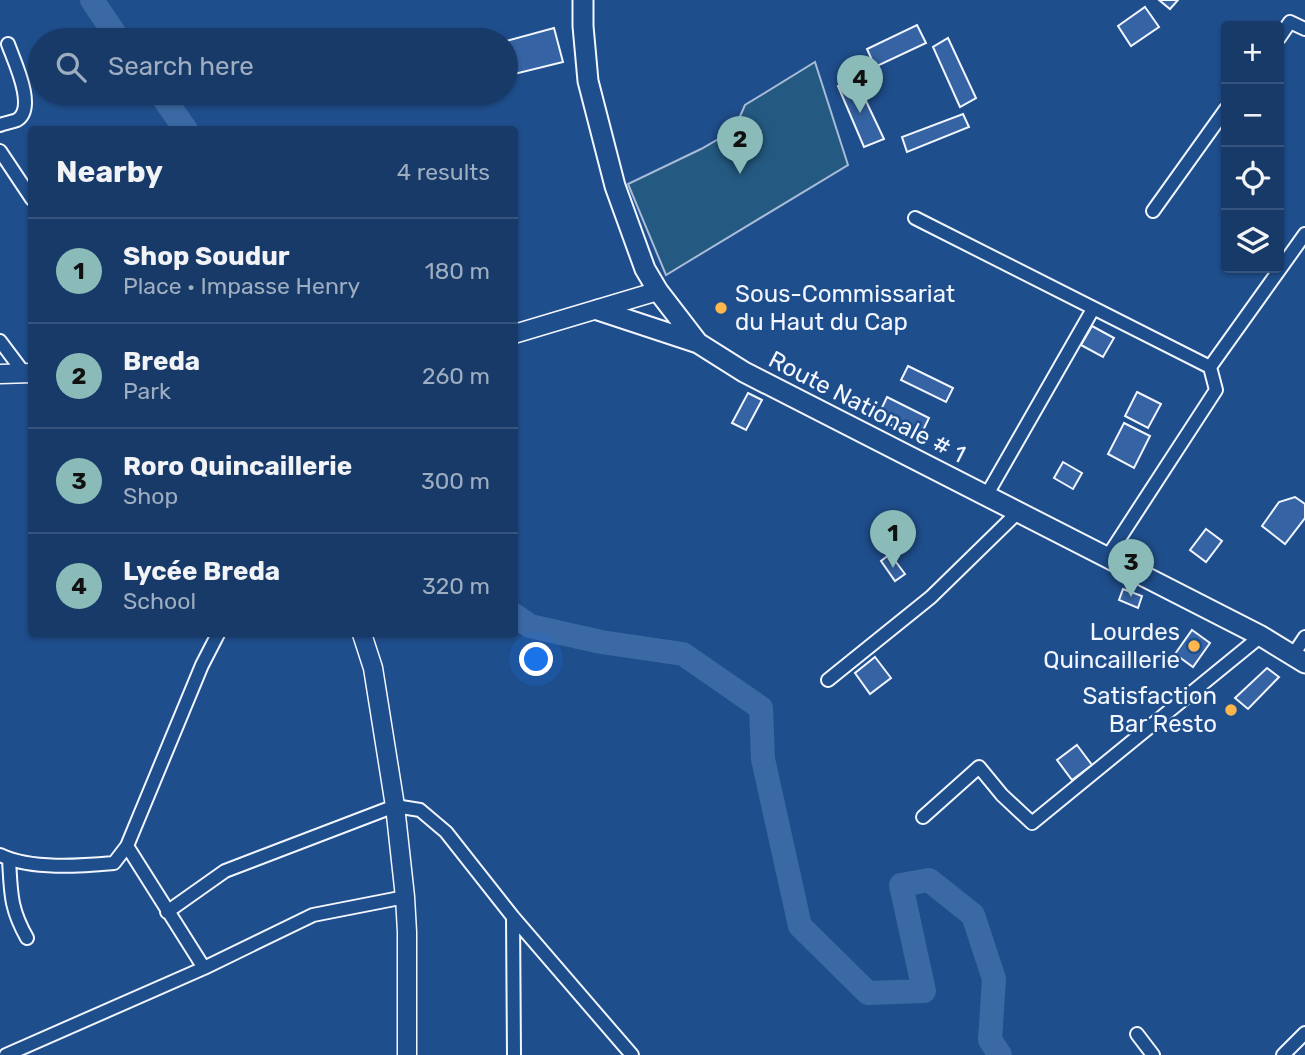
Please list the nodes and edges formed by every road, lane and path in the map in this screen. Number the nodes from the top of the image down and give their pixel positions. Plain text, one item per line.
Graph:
1 (583, 0) edge
2 (1305, 29) edge
3 (1284, 31) edge
4 (8, 44) dead end
5 (1221, 116) edge
6 (0, 125) edge
7 (0, 151) edge
8 (28, 193) edge
9 (1153, 211) dead end
10 (915, 219) dead end
11 (1305, 234) edge
12 (658, 291) junction
13 (1093, 309) junction
14 (598, 310) junction
15 (518, 333) edge
16 (0, 341) edge
17 (698, 343) junction
18 (1210, 367) junction
19 (28, 373) edge
20 (0, 374) edge
21 (986, 496) junction
22 (1018, 512) junction
23 (1108, 556) junction
24 (1261, 636) junction
25 (216, 637) edge
26 (363, 637) edge
27 (1305, 637) edge
28 (1299, 659) edge
29 (828, 680) dead end
30 (395, 806) junction
31 (923, 817) dead end
32 (127, 846) junction
33 (4, 857) edge
34 (405, 897) junction
35 (5, 900) edge
36 (167, 912) junction
37 (513, 917) junction
38 (27, 938) dead end
39 (204, 968) junction
40 (1305, 1033) edge
41 (1137, 1034) dead end
42 (6, 1055) edge
43 (407, 1055) edge
44 (514, 1055) edge
45 (632, 1055) edge
46 (1153, 1055) edge
47 (1283, 1055) edge

1 - 12 main road, Route Nationale # 1
2 - 3 street
4 - 6 street
5 - 9 street
7 - 8 street
10 - 13 street
11 - 18 street
12 - 14 main road
12 - 17 main road, Route Nationale # 1
13 - 18 street
13 - 21 street
14 - 15 main road
14 - 17 main road
16 - 19 street
17 - 21 main road, Route Nationale # 1
18 - 23 street
19 - 20 main road
21 - 22 main road, Route Nationale # 1
22 - 23 main road, Route Nationale # 1
22 - 29 street
23 - 24 main road, Route Nationale # 1
24 - 28 main road, Route Nationale # 1
24 - 31 street
25 - 32 street
26 - 30 main road
27 - 28 street
30 - 34 main road
30 - 36 street
30 - 37 street
32 - 33 street
32 - 36 street
33 - 35 street
34 - 39 street
34 - 43 main road
35 - 38 street
36 - 39 street
37 - 44 street
37 - 45 street
39 - 42 street
40 - 47 street
41 - 46 street

